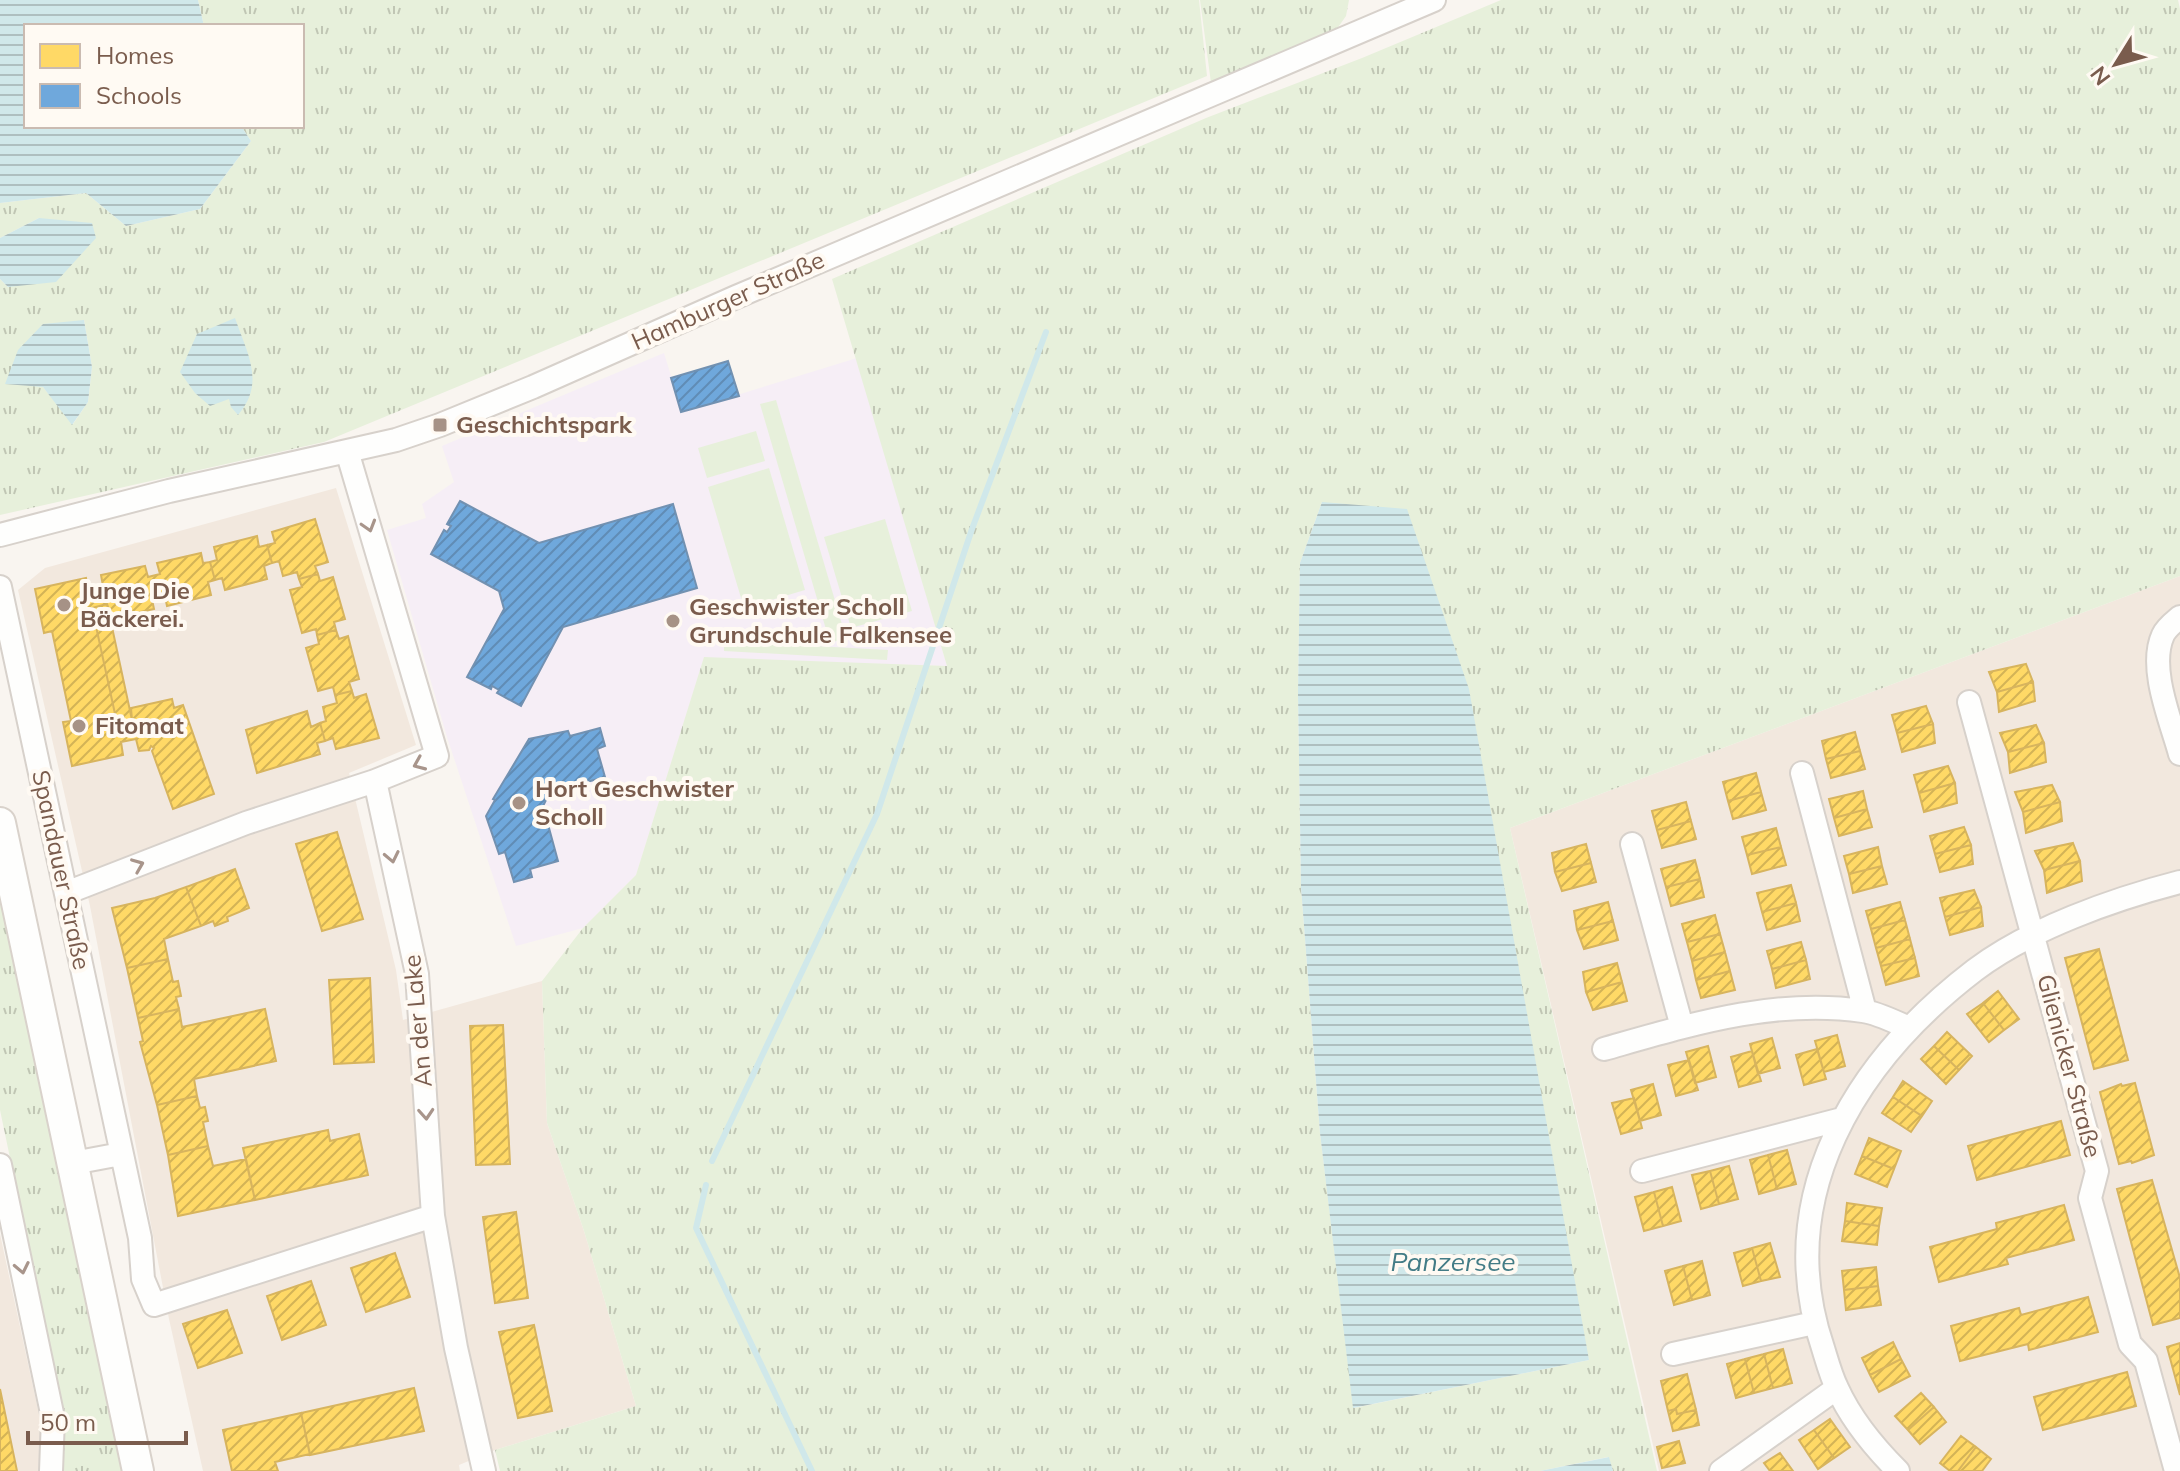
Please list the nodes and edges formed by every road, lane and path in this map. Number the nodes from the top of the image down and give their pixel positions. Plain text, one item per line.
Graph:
1 (1434, 0) edge
2 (347, 451) junction
3 (0, 535) edge
4 (0, 587) edge
5 (2180, 617) edge
6 (1969, 702) dead end
7 (2180, 754) edge
8 (1802, 773) dead end
9 (375, 781) junction
10 (0, 823) edge
11 (1632, 844) dead end
12 (2180, 882) edge
13 (66, 893) junction
14 (2033, 934) junction
15 (1865, 1011) junction
16 (1682, 1027) junction
17 (1909, 1028) junction
18 (1604, 1049) dead end
19 (1842, 1119) junction
20 (121, 1154) junction
21 (73, 1163) junction
22 (0, 1165) edge
23 (1642, 1171) dead end
24 (433, 1216) junction
25 (1814, 1323) junction
26 (1673, 1354) dead end
27 (1837, 1388) junction
28 (51, 1471) edge
29 (138, 1471) edge
30 (484, 1471) edge
31 (1721, 1471) edge
32 (1898, 1471) edge
33 (2176, 1471) edge

1 - 2 street, Hamburger Straße
2 - 3 street, Hamburger Straße
2 -> 9 street
4 - 13 street, Spandauer Straße
5 - 7 street
6 - 14 street, Glienicker Straße
8 - 15 street
13 -> 9 street
9 -> 24 street, An der Lake
10 - 21 main road, Spandauer Straße
11 - 16 street
12 - 14 street
13 - 20 street, Spandauer Straße
14 - 17 street
14 - 33 street, Glienicker Straße
15 - 16 street
15 - 17 street
16 - 18 street
17 - 19 street
19 - 23 street
19 - 25 street
20 - 21 street
20 - 24 street, Spandauer Straße
21 - 29 main road, Spandauer Straße
22 -> 28 street
24 - 30 street, An der Lake
25 - 26 street
25 - 27 street
27 - 31 street
27 - 32 street

